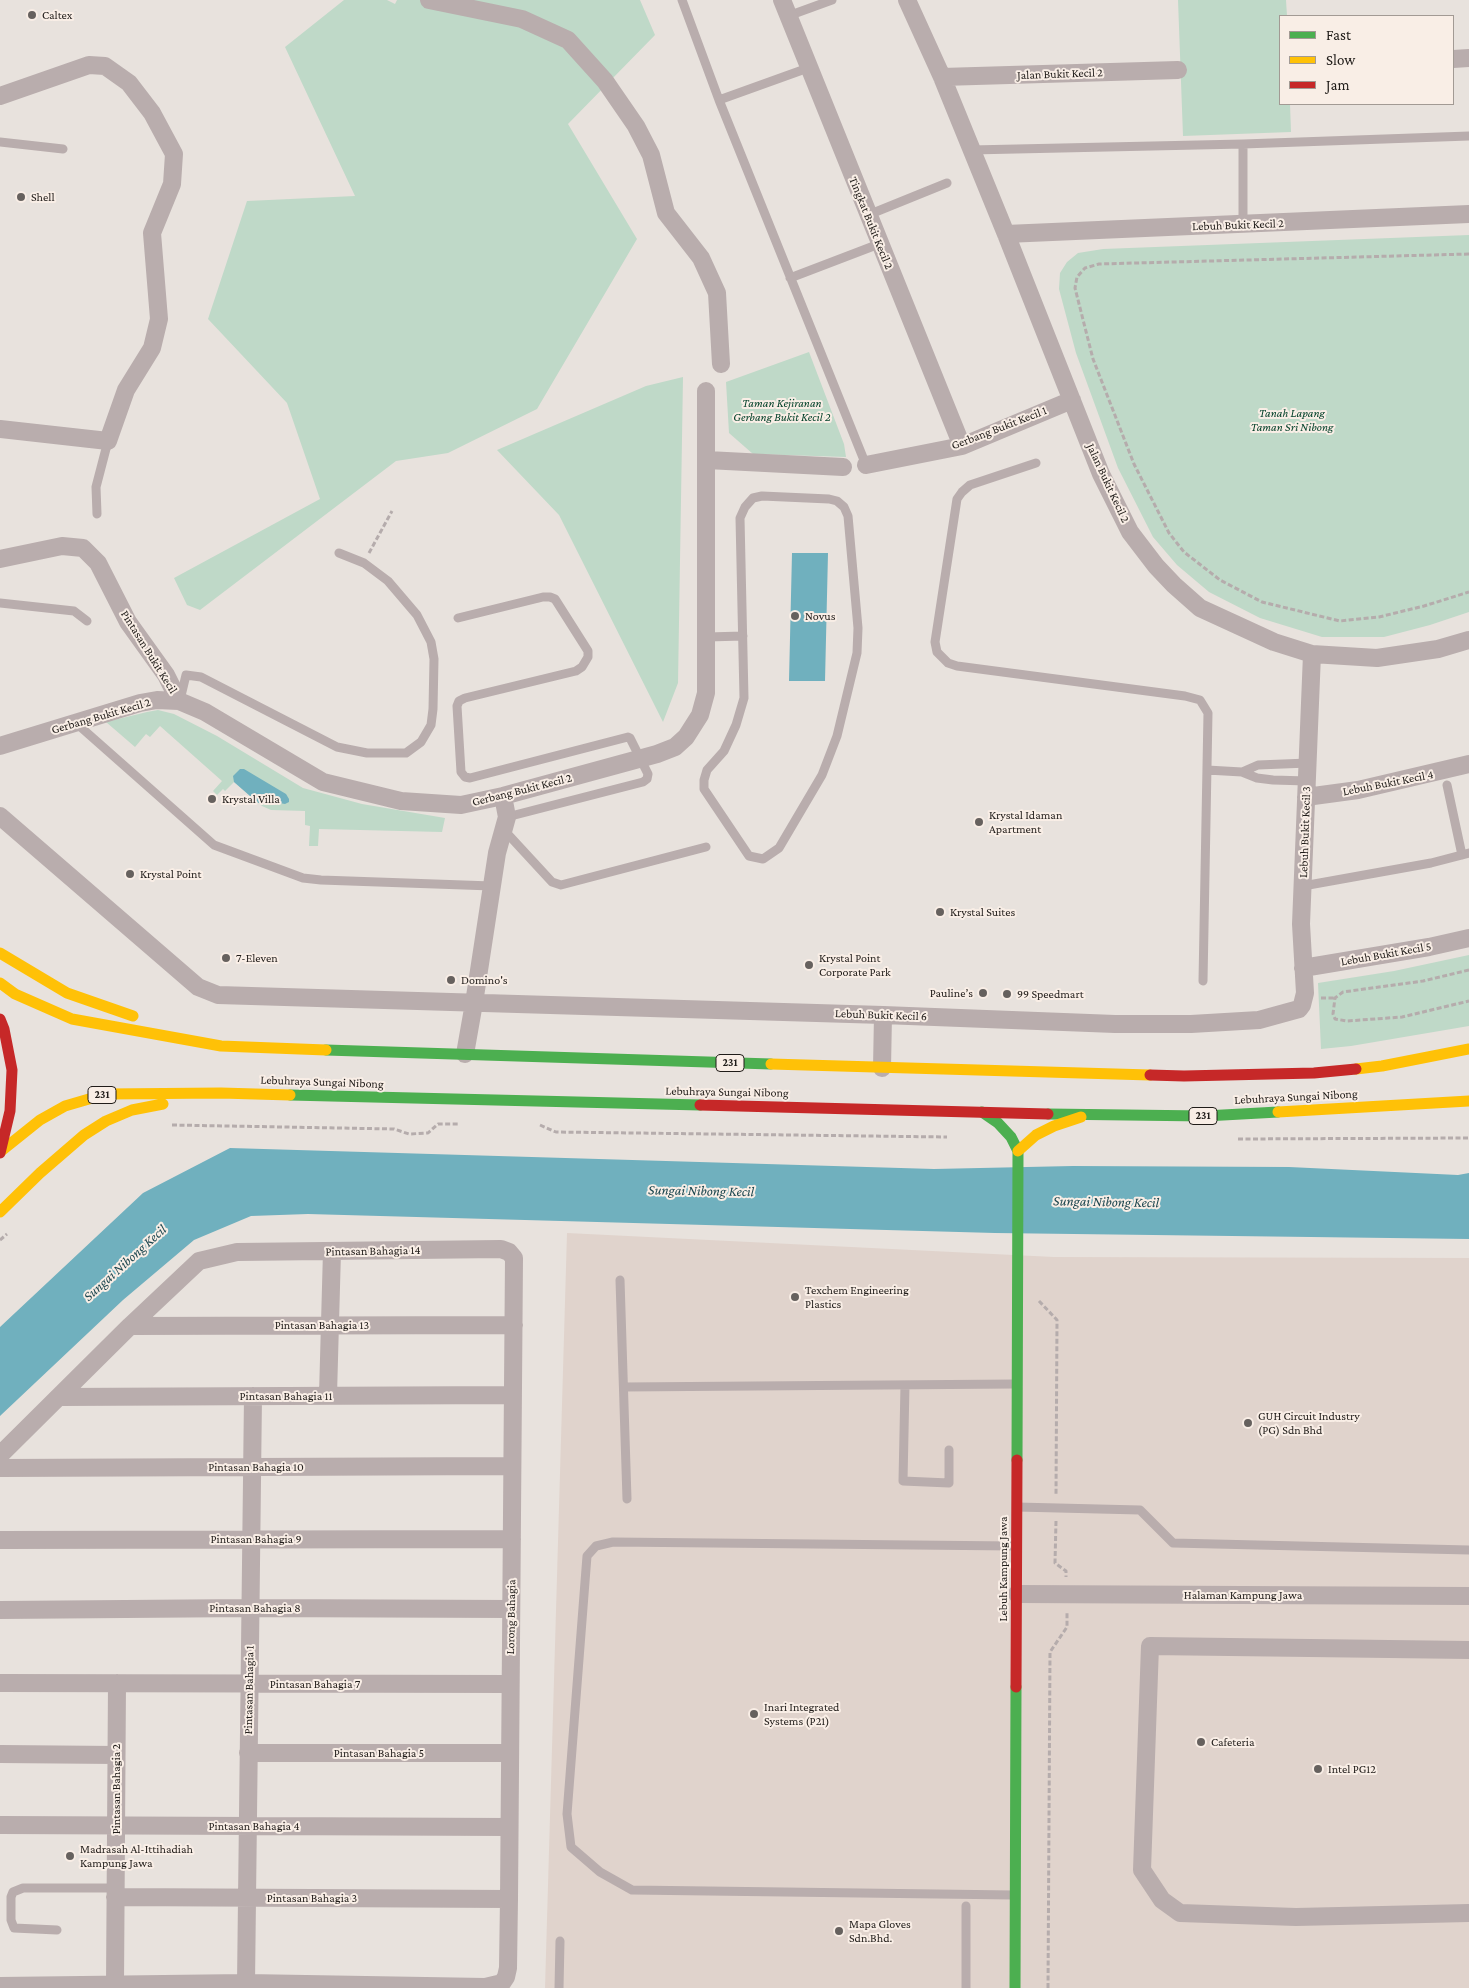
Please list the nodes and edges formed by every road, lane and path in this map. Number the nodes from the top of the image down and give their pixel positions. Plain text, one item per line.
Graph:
1 (429, 0) edge
2 (682, 0) edge
3 (832, 0) edge
4 (907, 0) edge
5 (785, 8) edge
6 (1454, 58) edge
7 (1469, 58) edge
8 (808, 68) junction
9 (1178, 70) dead end
10 (942, 77) junction
11 (0, 96) edge
12 (719, 100) junction
13 (1469, 136) edge
14 (0, 142) edge
15 (1243, 144) junction
16 (62, 150) dead end
17 (971, 150) junction
18 (947, 183) dead end
19 (1469, 214) edge
20 (868, 215) junction
21 (1243, 224) junction
22 (1006, 234) junction
23 (880, 244) junction
24 (1469, 254) edge
25 (790, 278) junction
26 (721, 364) dead end
27 (706, 391) dead end
28 (1072, 400) junction
29 (0, 429) edge
30 (108, 441) junction
31 (962, 446) junction
32 (707, 460) junction
33 (1036, 463) dead end
34 (866, 465) joint
35 (843, 466) dead end
36 (392, 511) dead end
37 (97, 514) dead end
38 (338, 553) dead end
39 (0, 559) edge
40 (364, 563) junction
41 (1469, 592) edge
42 (0, 603) edge
43 (458, 618) dead end
44 (87, 621) dead end
45 (743, 636) junction
46 (707, 637) junction
47 (1469, 640) edge
48 (1312, 654) junction
49 (180, 701) junction
50 (76, 723) junction
51 (0, 746) edge
52 (640, 758) junction
53 (1308, 763) junction
54 (1469, 764) edge
55 (1207, 770) junction
56 (1242, 772) junction
57 (1447, 785) dead end
58 (1307, 789) junction
59 (503, 796) junction
60 (0, 816) edge
61 (505, 823) junction
62 (706, 847) dead end
63 (1466, 854) edge
64 (492, 886) junction
65 (1303, 886) junction
66 (1469, 938) edge
67 (0, 953) edge
68 (1303, 968) junction
69 (1469, 970) edge
70 (1203, 981) dead end
71 (0, 983) edge
72 (1469, 1001) edge
73 (468, 1002) junction
74 (1299, 1009) joint
75 (883, 1015) junction
76 (0, 1019) edge
77 (221, 1046) junction
78 (1469, 1049) edge
79 (465, 1054) junction
80 (882, 1068) junction
81 (220, 1093) junction
82 (1469, 1100) edge
83 (982, 1112) junction
84 (1088, 1115) junction
85 (532, 1122) dead end
86 (466, 1124) dead end
87 (166, 1125) dead end
88 (950, 1137) dead end
89 (1469, 1138) edge
90 (1237, 1139) dead end
91 (0, 1152) edge
92 (1018, 1156) junction
93 (0, 1212) edge
94 (7, 1233) dead end
95 (0, 1240) edge
96 (332, 1251) junction
97 (509, 1252) joint
98 (620, 1280) dead end
99 (1037, 1298) dead end
100 (514, 1324) junction
101 (330, 1325) junction
102 (130, 1326) junction
103 (1017, 1384) junction
104 (904, 1385) junction
105 (624, 1387) junction
106 (513, 1395) junction
107 (253, 1396) junction
108 (328, 1396) junction
109 (60, 1397) junction
110 (949, 1450) dead end
111 (0, 1455) edge
112 (512, 1466) junction
113 (252, 1467) junction
114 (0, 1468) edge
115 (627, 1499) dead end
116 (1017, 1507) junction
117 (1056, 1508) junction
118 (251, 1539) junction
119 (512, 1539) junction
120 (0, 1540) edge
121 (1017, 1546) junction
122 (1469, 1550) edge
123 (1016, 1594) junction
124 (1067, 1594) junction
125 (1469, 1596) edge
126 (250, 1608) junction
127 (0, 1610) edge
128 (511, 1610) junction
129 (1469, 1650) edge
130 (0, 1683) edge
131 (117, 1683) junction
132 (249, 1684) junction
133 (510, 1684) junction
134 (248, 1753) junction
135 (510, 1753) junction
136 (0, 1754) edge
137 (116, 1755) junction
138 (0, 1825) edge
139 (116, 1825) junction
140 (248, 1826) junction
141 (509, 1827) junction
142 (115, 1893) junction
143 (1016, 1895) junction
144 (247, 1898) junction
145 (509, 1899) junction
146 (966, 1906) dead end
147 (1469, 1914) edge
148 (57, 1930) dead end
149 (560, 1941) dead end
150 (115, 1984) junction
151 (241, 1985) edge
152 (0, 1986) edge
153 (559, 1988) edge
154 (966, 1988) edge
155 (1015, 1988) edge
156 (1048, 1988) edge

1 - 26 street
2 - 12 lane
3 - 5 lane
4 - 10 street, Jalan Bukit Kecil 2
5 - 8 street, Tingkat Bukit Kecil 2
6 - 7 street
8 - 12 lane
8 - 20 street, Tingkat Bukit Kecil 2
9 - 10 street, Jalan Bukit Kecil 2
10 - 17 street, Jalan Bukit Kecil 2
11 - 30 street
12 - 25 lane
13 - 15 lane
14 - 16 lane
15 - 17 lane
15 - 21 lane
17 - 22 street, Jalan Bukit Kecil 2
18 - 20 lane
19 - 21 street, Lebuh Bukit Kecil 2
20 - 23 street, Tingkat Bukit Kecil 2
21 - 22 street, Lebuh Bukit Kecil 2
22 - 28 street, Jalan Bukit Kecil 2
23 - 25 lane
23 - 31 street, Tingkat Bukit Kecil 2
24 - 41 path
25 - 34 lane
27 - 32 street, Gerbang Bukit Kecil 2
28 - 31 street, Gerbang Bukit Kecil 1
28 - 48 street, Jalan Bukit Kecil 2
29 - 30 street
30 - 37 lane
31 - 34 street, Gerbang Bukit Kecil 1
32 - 35 street
32 - 46 street, Gerbang Bukit Kecil 2
33 - 55 lane
36 - 40 path
38 - 40 lane
39 - 49 street, Pintasan Bukit Kecil
40 - 49 lane
42 - 44 lane
43 - 52 lane
45 - 45 lane
45 - 46 lane
46 - 52 street, Gerbang Bukit Kecil 2
47 - 48 street, Jalan Bukit Kecil 2
48 - 53 street, Lebuh Bukit Kecil 3
49 - 50 street, Gerbang Bukit Kecil 2
49 - 59 street, Gerbang Bukit Kecil 2
50 - 51 street, Gerbang Bukit Kecil 2
50 - 64 lane
52 - 59 street, Gerbang Bukit Kecil 2
52 - 61 lane
53 - 56 lane
53 - 58 street, Lebuh Bukit Kecil 3
54 - 58 street, Lebuh Bukit Kecil 4
55 - 56 lane
55 - 70 lane
56 - 58 lane
57 - 63 lane
58 - 65 street, Lebuh Bukit Kecil 3
59 - 61 street
60 - 73 street, Lebuh Bukit Kecil 6
61 - 62 lane
61 - 64 street
63 - 65 lane
64 - 73 street
65 - 68 street, Lebuh Bukit Kecil 3
66 - 68 street, Lebuh Bukit Kecil 5
67 - 77 main road
68 - 74 street, Lebuh Bukit Kecil 3
69 - 72 path
71 - 77 main road, Lebuhraya Sungai Nibong / 231
73 - 75 street, Lebuh Bukit Kecil 6
73 - 79 street
74 - 75 street, Lebuh Bukit Kecil 6
75 - 80 street
76 - 91 main road
77 - 79 main road, Lebuhraya Sungai Nibong / 231
78 - 80 main road, Lebuhraya Sungai Nibong / 231
79 - 80 main road, Lebuhraya Sungai Nibong / 231
81 - 83 main road, Lebuhraya Sungai Nibong / 231
81 - 91 main road, Lebuhraya Sungai Nibong / 231
81 - 93 main road
82 - 84 main road, Lebuhraya Sungai Nibong / 231
83 - 84 main road, Lebuhraya Sungai Nibong / 231
83 - 92 main road
84 - 92 main road
85 - 88 path
86 - 87 path
89 - 90 path
92 - 103 main road, Lebuh Kampung Jawa
94 - 95 path
96 - 97 street, Pintasan Bahagia 14
96 - 101 street
96 - 102 street, Pintasan Bahagia 14
97 - 100 street, Lorong Bahagia
98 - 105 lane
99 - 117 path
100 - 101 street, Pintasan Bahagia 13
100 - 106 street, Lorong Bahagia
101 - 102 street, Pintasan Bahagia 13
101 - 108 street
102 - 109 street, Pintasan Bahagia 14
103 - 104 lane
103 - 116 main road, Lebuh Kampung Jawa
104 - 105 lane
104 - 110 lane
105 - 115 lane
106 - 108 street, Pintasan Bahagia 11
106 - 112 street, Lorong Bahagia
107 - 108 street, Pintasan Bahagia 11
107 - 109 street, Pintasan Bahagia 11
107 - 113 street, Pintasan Bahagia 1
109 - 111 street, Pintasan Bahagia 14
112 - 113 street, Pintasan Bahagia 10
112 - 119 street, Lorong Bahagia
113 - 114 street, Pintasan Bahagia 10
113 - 118 street, Pintasan Bahagia 1
116 - 117 lane
116 - 121 main road, Lebuh Kampung Jawa
117 - 122 lane
117 - 124 path
118 - 119 street, Pintasan Bahagia 9
118 - 120 street, Pintasan Bahagia 9
118 - 126 street, Pintasan Bahagia 1
119 - 128 street, Lorong Bahagia
121 - 123 main road, Lebuh Kampung Jawa
121 - 143 lane
123 - 124 street, Halaman Kampung Jawa
123 - 143 main road, Lebuh Kampung Jawa
124 - 125 street, Halaman Kampung Jawa
124 - 156 path
126 - 127 street, Pintasan Bahagia 8
126 - 128 street, Pintasan Bahagia 8
126 - 132 street, Pintasan Bahagia 1
128 - 133 street, Lorong Bahagia
129 - 147 street
130 - 131 street, Pintasan Bahagia 7
131 - 132 street, Pintasan Bahagia 7
131 - 137 street, Pintasan Bahagia 2
132 - 133 street, Pintasan Bahagia 7
132 - 134 street, Pintasan Bahagia 1
133 - 135 street, Lorong Bahagia
134 - 135 street, Pintasan Bahagia 5
134 - 140 street, Pintasan Bahagia 1
135 - 141 street, Lorong Bahagia
136 - 137 street
137 - 139 street, Pintasan Bahagia 2
138 - 139 street, Pintasan Bahagia 4
139 - 140 street, Pintasan Bahagia 4
139 - 142 street, Pintasan Bahagia 2
140 - 141 street, Pintasan Bahagia 4
140 - 144 street, Pintasan Bahagia 1
141 - 145 street, Lorong Bahagia
142 - 144 street, Pintasan Bahagia 3
142 - 148 lane
142 - 150 street, Pintasan Bahagia 2
143 - 155 main road, Lebuh Kampung Jawa
144 - 145 street, Pintasan Bahagia 3
144 - 151 street, Pintasan Bahagia 1
145 - 151 street, Lorong Bahagia
146 - 154 lane
149 - 153 lane
150 - 151 street
150 - 152 street

